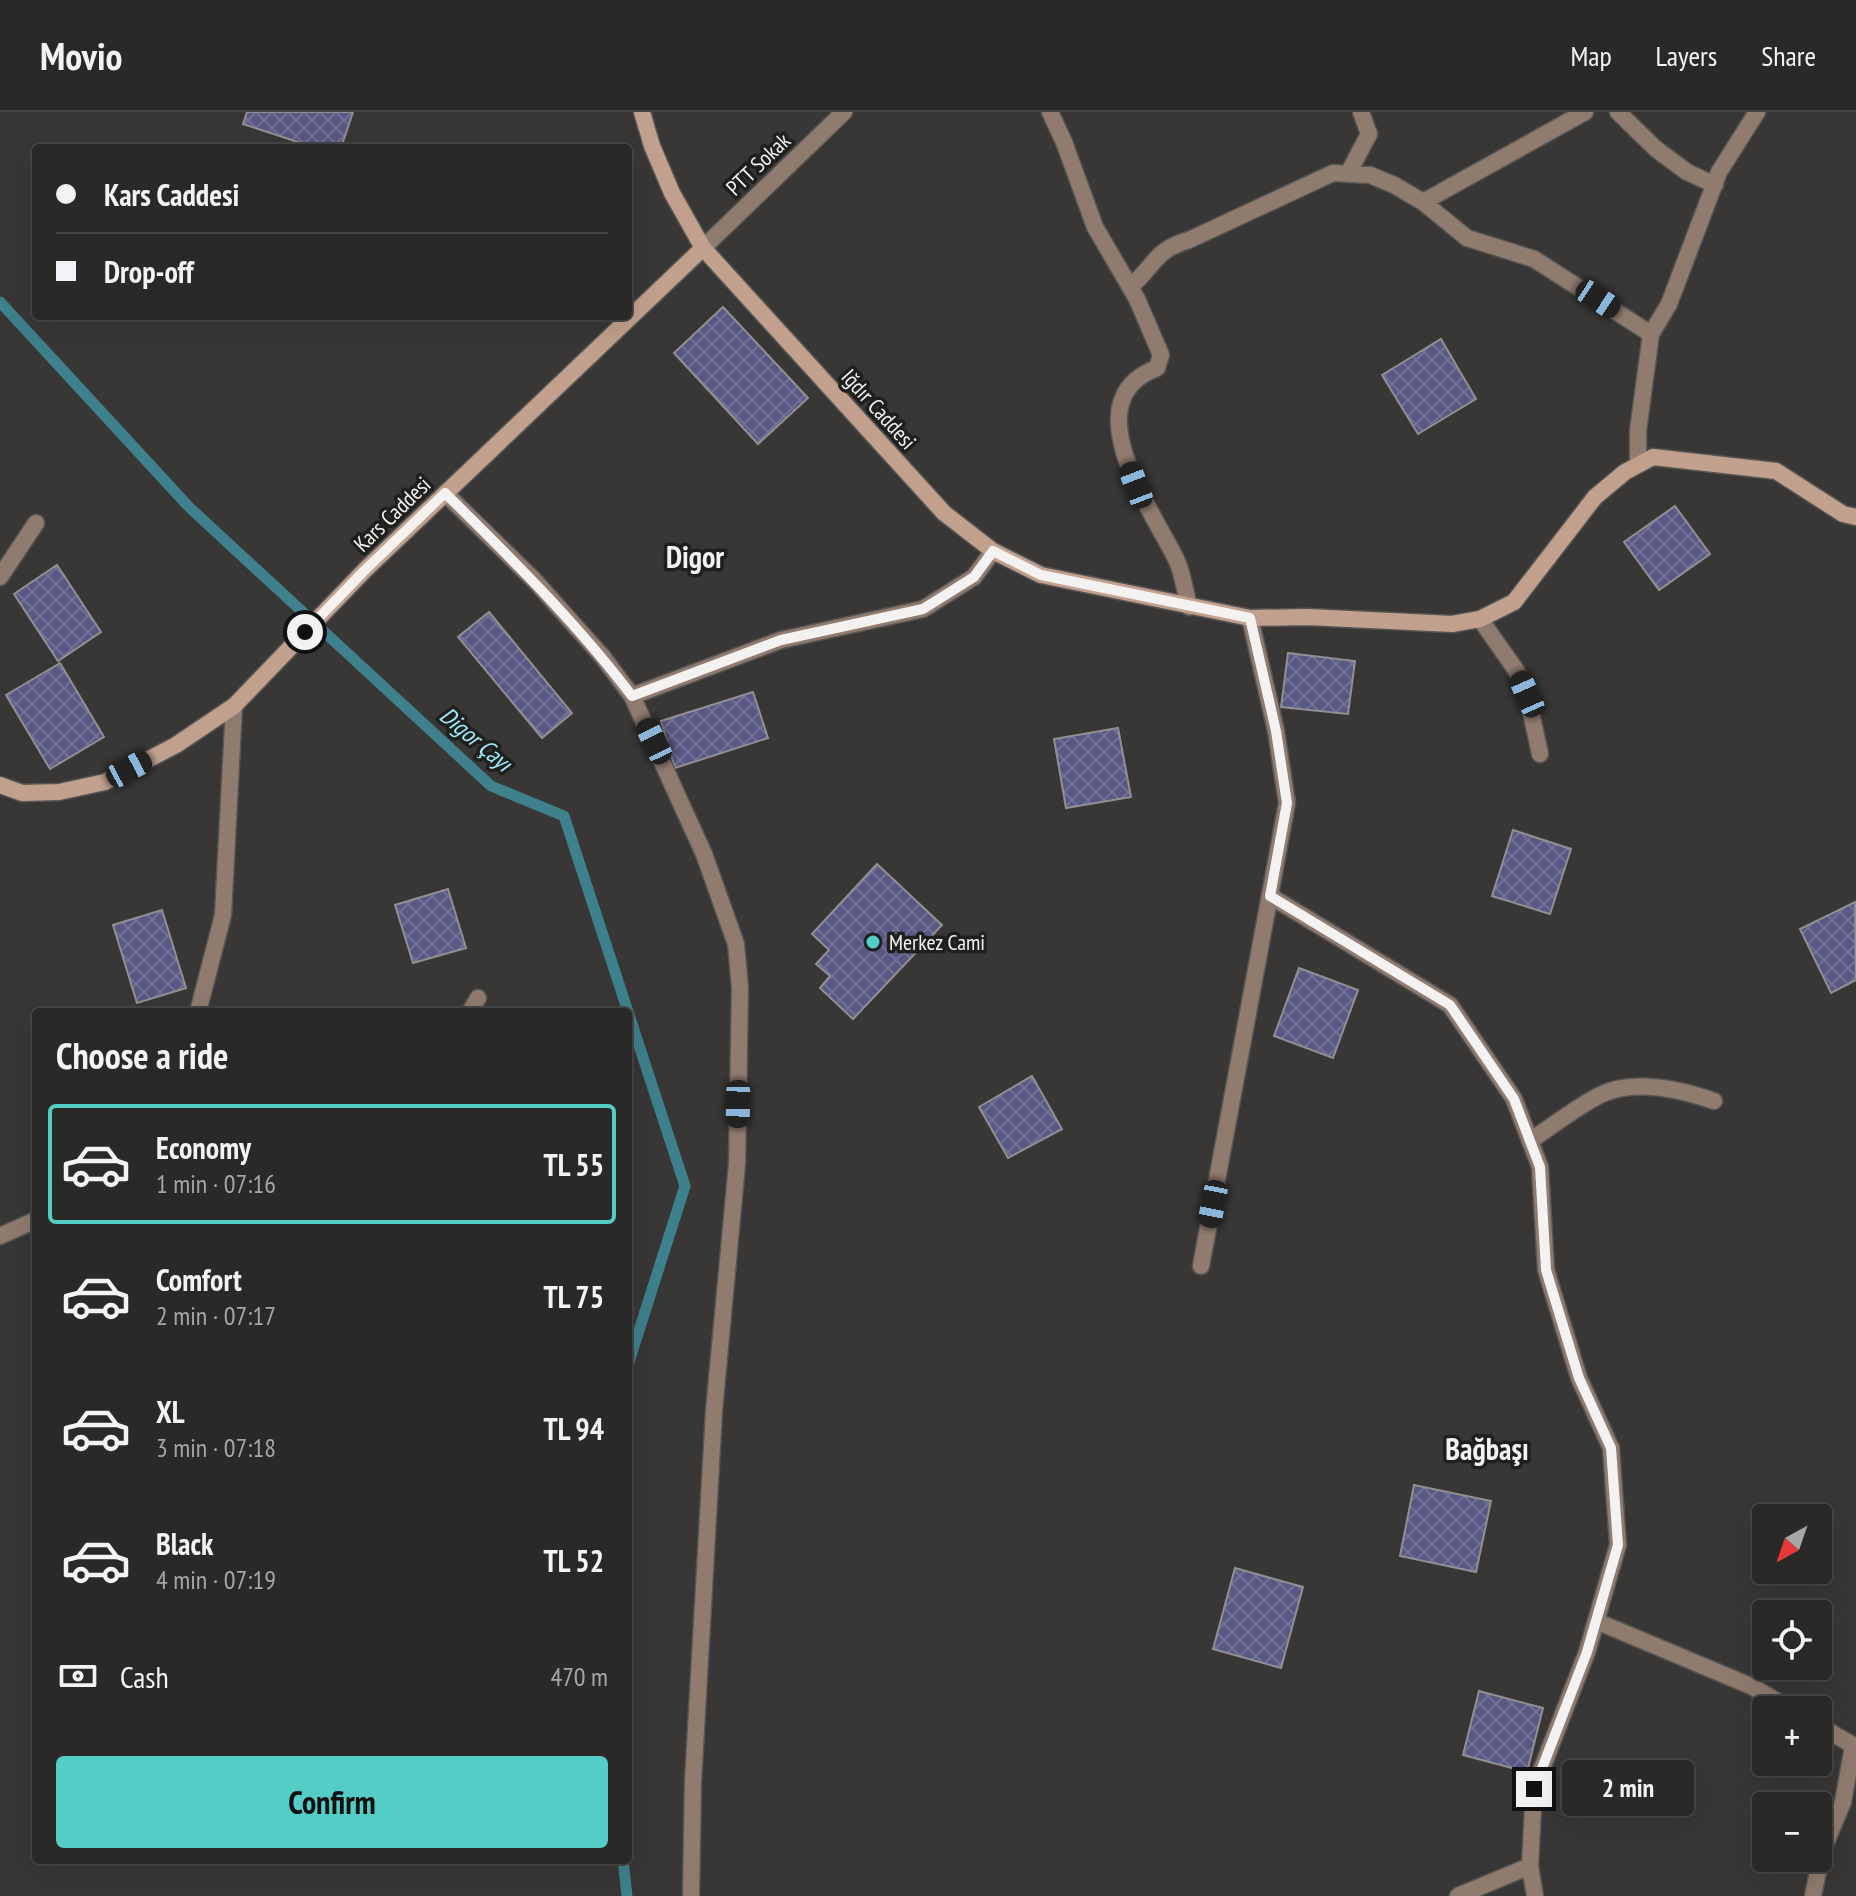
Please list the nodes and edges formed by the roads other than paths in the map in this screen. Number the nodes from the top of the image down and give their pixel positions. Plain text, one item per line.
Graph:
1 (642, 112) edge
2 (844, 112) edge
3 (1050, 112) edge
4 (1361, 112) edge
5 (1585, 112) edge
6 (1618, 112) edge
7 (1757, 112) edge
8 (1349, 172) junction
9 (1715, 185) junction
10 (1423, 202) junction
11 (703, 248) junction
12 (1130, 287) junction
13 (632, 315) edge
14 (627, 320) edge
15 (1651, 334) junction
16 (1638, 464) junction
17 (445, 493) junction
18 (1856, 517) edge
19 (36, 523) dead end
20 (993, 551) junction
21 (0, 577) edge
22 (1189, 607) junction
23 (1250, 618) junction
24 (1480, 619) junction
25 (632, 696) junction
26 (234, 706) junction
27 (1540, 754) dead end
28 (0, 785) edge
29 (1270, 896) junction
30 (199, 1008) edge
31 (1714, 1101) dead end
32 (1530, 1141) junction
33 (32, 1222) edge
34 (0, 1236) edge
35 (1201, 1266) dead end
36 (1596, 1621) junction
37 (1768, 1696) edge
38 (1832, 1733) edge
39 (1855, 1746) edge
40 (1530, 1866) junction
41 (691, 1896) edge
42 (1458, 1896) edge
43 (1535, 1896) edge
44 (1813, 1896) edge

1 - 11 street, Iğdır Caddesi
2 - 11 street, PTT Sokak
3 - 12 street
4 - 8 street
5 - 10 street
6 - 9 street
7 - 9 street
8 - 10 street
8 - 12 street
9 - 15 street
10 - 15 street
11 - 13 street, Kars Caddesi
11 - 20 street, Iğdır Caddesi
12 - 22 street
14 - 17 street, Kars Caddesi
15 - 16 street
16 - 18 street
16 - 24 street
17 - 25 street
17 - 26 street, Kars Caddesi
19 - 21 street
20 - 22 street, Iğdır Caddesi
20 - 25 street
22 - 23 street, Iğdır Caddesi
23 - 24 street, Iğdır Caddesi
23 - 29 street
24 - 27 street
25 - 41 street
26 - 28 street, Kars Caddesi
26 - 30 street
29 - 32 street
29 - 35 street
31 - 32 street
32 - 36 street
33 - 34 street
36 - 37 street
36 - 40 street
38 - 39 street
39 - 44 street
40 - 42 street
40 - 43 street

